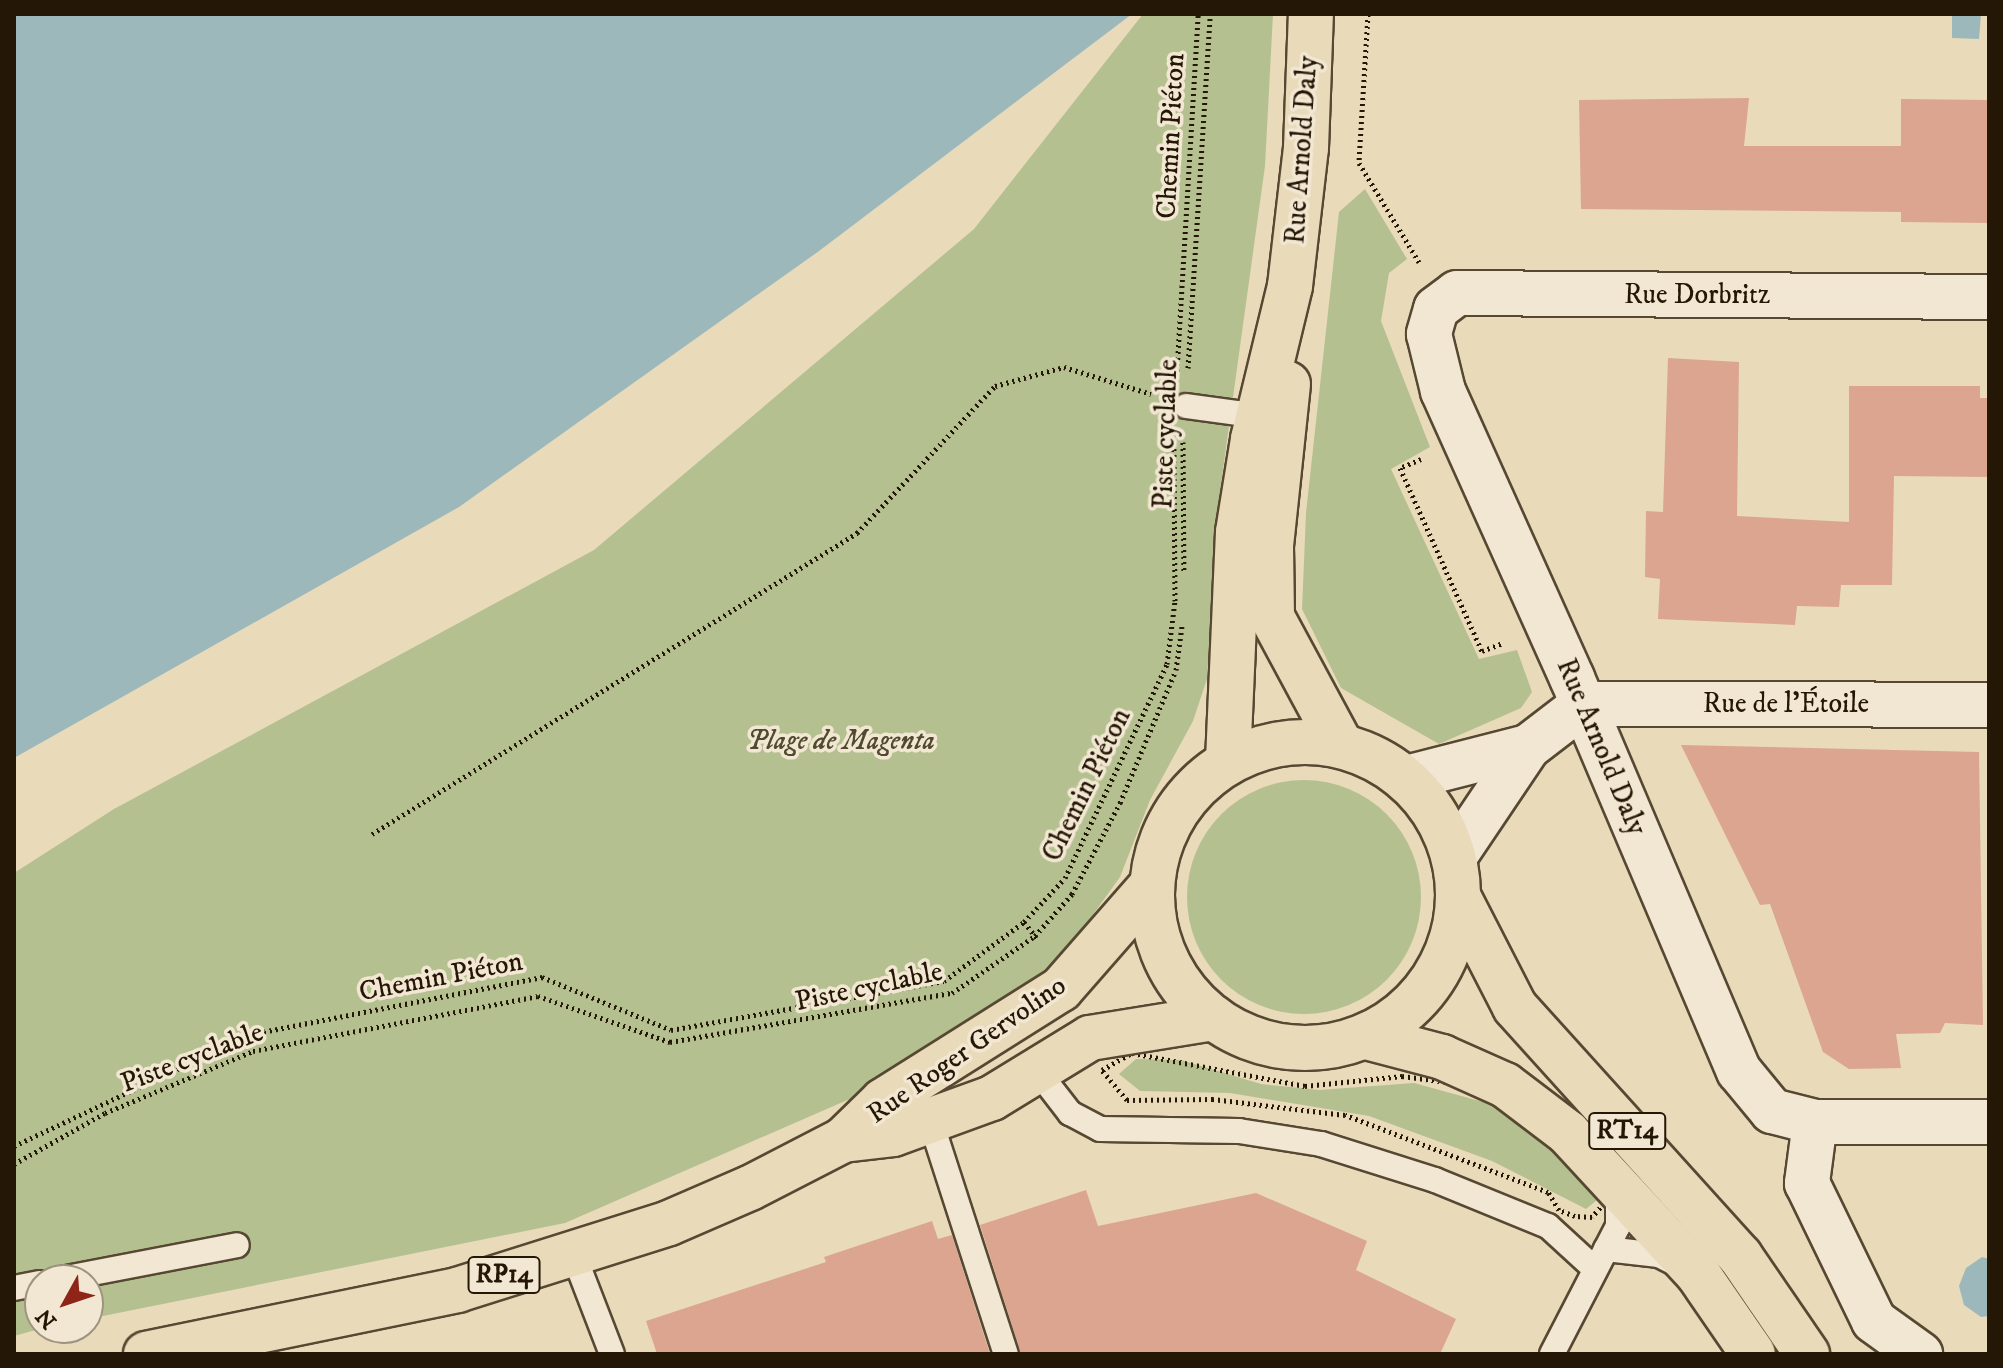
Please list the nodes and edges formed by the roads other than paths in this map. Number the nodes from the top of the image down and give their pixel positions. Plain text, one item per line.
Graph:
1 (1311, 14) edge
2 (1290, 286) junction
3 (1989, 297) edge
4 (1429, 334) joint
5 (1180, 404) road end
6 (1259, 416) junction
7 (1584, 704) junction
8 (1989, 705) edge
9 (1341, 745) junction
10 (1528, 747) junction
11 (1228, 761) junction
12 (1406, 778) junction
13 (1454, 857) junction
14 (1152, 885) junction
15 (1460, 900) junction
16 (1213, 1018) junction
17 (1366, 1037) junction
18 (1039, 1073) junction
19 (916, 1081) junction
20 (931, 1121) junction
21 (1815, 1122) junction
22 (1989, 1122) edge
23 (843, 1140) junction
24 (1618, 1186) junction
25 (237, 1245) dead end
26 (573, 1253) junction
27 (1600, 1259) junction
28 (104, 1271) edge
29 (1698, 1274) junction
30 (195, 1350) edge
31 (146, 1354) edge
32 (612, 1354) edge
33 (1006, 1354) edge
34 (1552, 1354) edge
35 (1753, 1354) edge
36 (1807, 1354) edge
37 (1920, 1354) edge

1 - 2 main road, Rue Arnold Daly
2 - 6 main road, Rue Arnold Daly
2 - 9 main road, Rue Arnold Daly
3 - 4 street, Rue Dorbritz
4 - 7 street, Rue Arnold Daly
5 - 6 lane
6 - 11 main road, Rue Arnold Daly
7 - 8 street, Rue de l'Étoile
7 - 10 street
7 - 21 street, Rue Arnold Daly
9 - 11 main road
9 - 12 main road
10 - 12 street
10 - 13 street
11 - 14 main road
12 - 13 main road
13 - 15 main road
14 - 16 main road
14 - 19 main road, Rue Roger Gervolino
15 - 17 main road
15 - 36 main road, RT14
16 - 17 main road
16 - 18 main road, Rue Roger Gervolino
17 - 24 main road, RT14
18 - 20 main road, Rue Roger Gervolino
18 - 27 lane
19 - 20 lane
19 - 23 main road, Rue Roger Gervolino
20 - 23 main road, Rue Roger Gervolino
20 - 33 lane
21 - 22 street, Rue Arnold Daly
21 - 37 street
23 - 26 main road, Rue Roger Gervolino / RP14
24 - 27 lane
24 - 29 main road, RT14
25 - 28 lane
26 - 30 main road, Rue Roger Gervolino / RP14
26 - 32 lane
27 - 29 lane
27 - 34 lane
29 - 35 main road, RT14
30 - 31 main road, Rue Roger Gervolino / RP14

